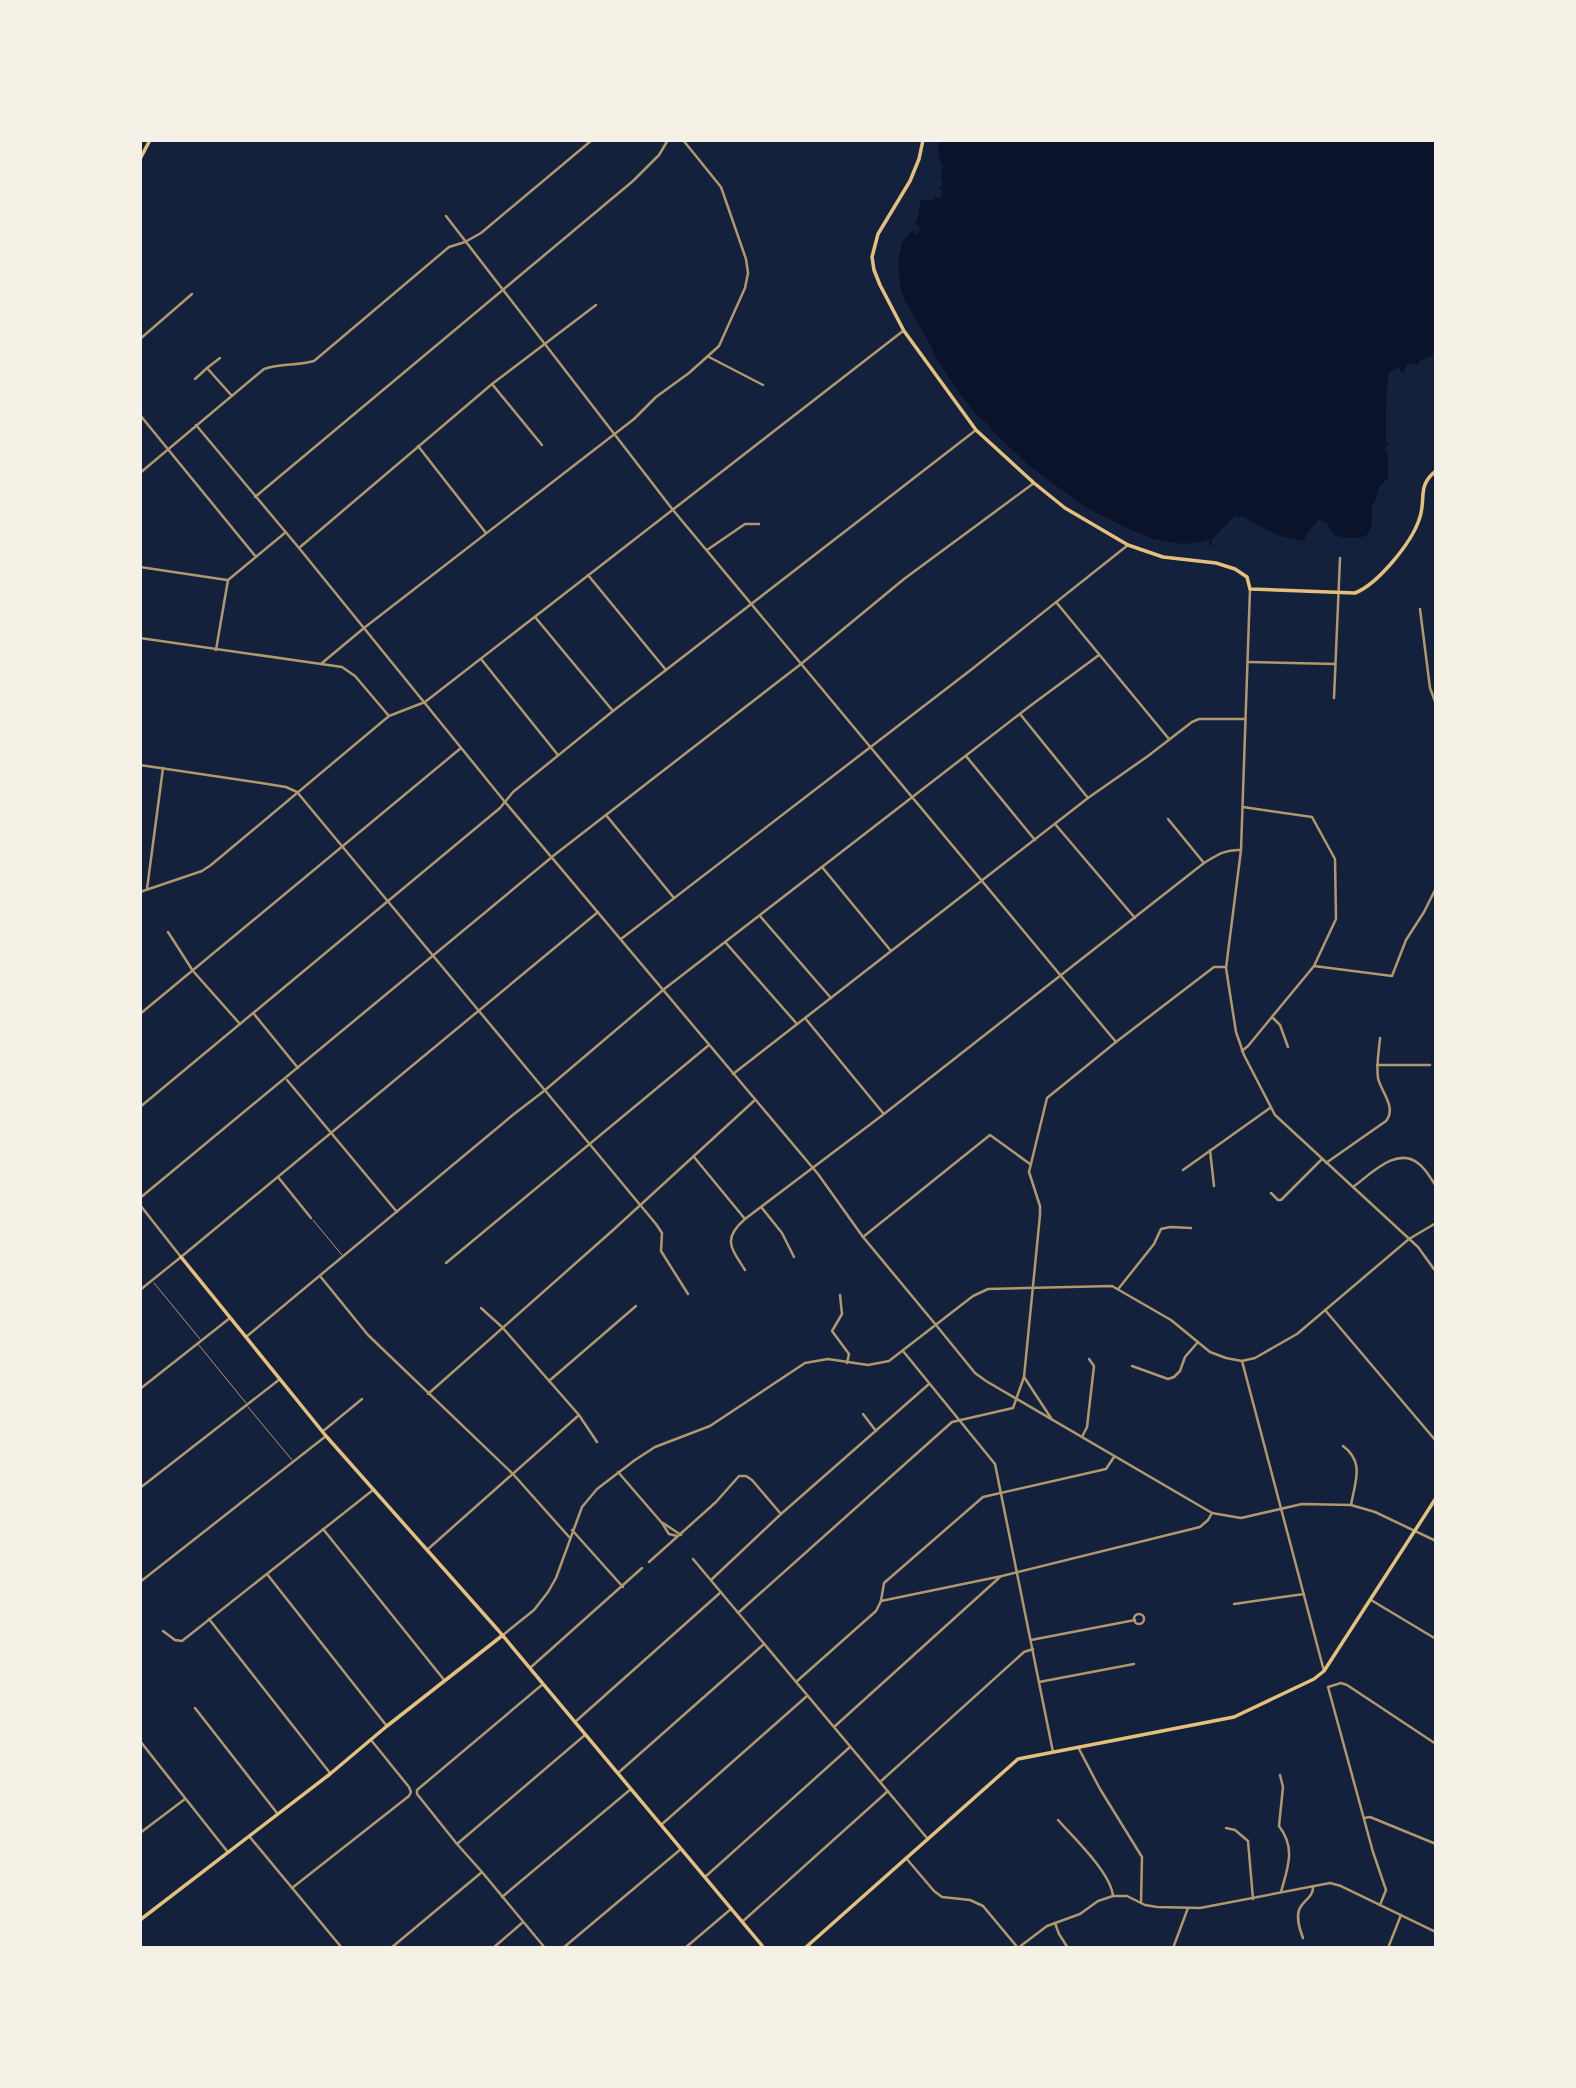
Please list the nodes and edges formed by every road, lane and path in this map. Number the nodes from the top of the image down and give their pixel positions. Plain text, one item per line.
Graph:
1 (150, 140) edge
2 (592, 140) edge
3 (668, 140) edge
4 (683, 140) edge
5 (923, 140) edge
6 (140, 159) edge
7 (446, 216) dead end
8 (465, 242) junction
9 (502, 290) junction
10 (192, 294) dead end
11 (597, 305) dead end
12 (904, 331) junction
13 (140, 339) edge
14 (544, 344) junction
15 (709, 357) junction
16 (220, 358) dead end
17 (207, 368) junction
18 (195, 379) dead end
19 (492, 384) junction
20 (762, 385) dead end
21 (232, 396) junction
22 (140, 415) edge
23 (196, 425) junction
24 (975, 430) junction
25 (615, 434) junction
26 (542, 445) dead end
27 (418, 446) junction
28 (168, 449) junction
29 (1436, 471) edge
30 (140, 473) edge
31 (1034, 484) junction
32 (255, 497) junction
33 (673, 510) junction
34 (759, 524) dead end
35 (286, 532) junction
36 (486, 533) junction
37 (1128, 545) junction
38 (299, 548) junction
39 (707, 550) junction
40 (256, 557) junction
41 (1340, 558) dead end
42 (140, 567) edge
43 (588, 575) junction
44 (228, 580) junction
45 (1250, 589) junction
46 (1339, 592) junction
47 (1056, 602) junction
48 (751, 604) junction
49 (1420, 609) dead end
50 (535, 617) junction
51 (364, 628) junction
52 (140, 638) edge
53 (216, 650) junction
54 (1099, 655) junction
55 (481, 659) junction
56 (1248, 662) junction
57 (322, 663) junction
58 (801, 664) junction
59 (1335, 664) junction
60 (666, 670) junction
61 (1334, 698) dead end
62 (425, 702) junction
63 (1436, 704) edge
64 (613, 711) junction
65 (1020, 714) junction
66 (389, 716) junction
67 (1245, 719) junction
68 (1169, 739) junction
69 (870, 746) junction
70 (461, 747) junction
71 (558, 755) junction
72 (966, 756) junction
73 (140, 765) edge
74 (163, 768) junction
75 (297, 792) junction
76 (912, 797) junction
77 (1088, 798) junction
78 (505, 802) junction
79 (1243, 807) junction
80 (606, 815) junction
81 (1168, 819) dead end
82 (1055, 824) junction
83 (1035, 840) junction
84 (342, 846) junction
85 (1241, 850) junction
86 (552, 857) junction
87 (1204, 863) junction
88 (822, 867) junction
89 (982, 881) junction
90 (1436, 888) edge
91 (147, 889) junction
92 (140, 892) edge
93 (674, 898) junction
94 (387, 902) junction
95 (598, 912) junction
96 (760, 916) junction
97 (1135, 918) junction
98 (168, 932) dead end
99 (621, 939) junction
100 (726, 943) junction
101 (892, 951) junction
102 (432, 956) junction
103 (1314, 967) junction
104 (1226, 968) junction
105 (194, 971) junction
106 (1061, 976) junction
107 (663, 990) junction
108 (831, 998) junction
109 (479, 1010) junction
110 (253, 1013) junction
111 (140, 1014) edge
112 (1272, 1017) junction
113 (805, 1018) junction
114 (240, 1024) junction
115 (797, 1024) junction
116 (1380, 1038) dead end
117 (1116, 1042) junction
118 (709, 1045) junction
119 (1287, 1047) dead end
120 (1242, 1051) junction
121 (1377, 1065) junction
122 (1430, 1065) dead end
123 (298, 1068) junction
124 (733, 1074) junction
125 (286, 1079) junction
126 (544, 1091) junction
127 (755, 1100) junction
128 (140, 1107) edge
129 (1270, 1108) junction
130 (884, 1114) junction
131 (331, 1132) junction
132 (590, 1144) junction
133 (1210, 1150) junction
134 (694, 1157) junction
135 (1322, 1159) junction
136 (1326, 1163) junction
137 (1030, 1164) junction
138 (812, 1167) junction
139 (1183, 1170) dead end
140 (278, 1177) junction
141 (1214, 1185) dead end
142 (1436, 1186) edge
143 (1353, 1187) junction
144 (1270, 1193) dead end
145 (140, 1198) edge
146 (640, 1205) junction
147 (141, 1207) edge
148 (762, 1208) junction
149 (397, 1212) junction
150 (311, 1218) joint
151 (745, 1219) junction
152 (1436, 1223) edge
153 (1191, 1228) dead end
154 (863, 1237) junction
155 (1409, 1238) junction
156 (343, 1256) junction
157 (181, 1257) junction
158 (794, 1257) dead end
159 (446, 1263) dead end
160 (745, 1270) dead end
161 (1436, 1272) edge
162 (320, 1276) junction
163 (152, 1280) junction
164 (1032, 1287) junction
165 (1119, 1288) junction
166 (140, 1290) edge
167 (688, 1294) dead end
168 (840, 1295) dead end
169 (636, 1306) dead end
170 (481, 1308) dead end
171 (1325, 1310) junction
172 (230, 1318) junction
173 (936, 1325) junction
174 (502, 1328) junction
175 (246, 1337) junction
176 (1198, 1342) junction
177 (199, 1343) junction
178 (903, 1352) junction
179 (1089, 1359) dead end
180 (1242, 1361) junction
181 (848, 1363) junction
182 (1132, 1366) dead end
183 (1024, 1377) junction
184 (280, 1379) junction
185 (549, 1381) junction
186 (929, 1384) junction
187 (140, 1389) edge
188 (428, 1394) junction
189 (1016, 1398) junction
190 (362, 1399) dead end
191 (247, 1405) junction
192 (863, 1414) dead end
193 (579, 1415) junction
194 (1051, 1418) junction
195 (961, 1421) junction
196 (876, 1431) junction
197 (324, 1434) junction
198 (1082, 1437) junction
199 (1436, 1441) edge
200 (597, 1442) dead end
201 (1342, 1446) dead end
202 (1115, 1456) junction
203 (293, 1462) junction
204 (618, 1472) junction
205 (513, 1474) junction
206 (140, 1488) edge
207 (373, 1490) junction
208 (1002, 1492) junction
209 (1436, 1498) edge
210 (1351, 1505) junction
211 (1281, 1508) junction
212 (1212, 1513) junction
213 (781, 1514) junction
214 (323, 1529) junction
215 (572, 1530) junction
216 (1415, 1530) junction
217 (681, 1535) junction
218 (570, 1538) junction
219 (1436, 1541) edge
220 (427, 1550) junction
221 (693, 1559) dead end
222 (649, 1562) dead end
223 (642, 1568) dead end
224 (1017, 1572) junction
225 (267, 1574) junction
226 (1002, 1576) junction
227 (711, 1580) junction
228 (140, 1582) edge
229 (622, 1587) junction
230 (720, 1592) junction
231 (1304, 1594) junction
232 (1371, 1600) junction
233 (881, 1601) junction
234 (1234, 1604) dead end
235 (738, 1613) junction
236 (209, 1619) junction
237 (1135, 1620) dead end
238 (163, 1631) dead end
239 (503, 1635) junction
240 (1436, 1639) edge
241 (1031, 1640) junction
242 (764, 1644) junction
243 (1033, 1649) junction
244 (1134, 1664) dead end
245 (530, 1668) junction
246 (1324, 1671) junction
247 (445, 1681) junction
248 (796, 1682) junction
249 (1039, 1682) junction
250 (543, 1684) junction
251 (807, 1696) junction
252 (195, 1708) dead end
253 (575, 1722) junction
254 (387, 1726) junction
255 (834, 1727) junction
256 (586, 1735) junction
257 (370, 1740) junction
258 (140, 1741) edge
259 (1436, 1744) edge
260 (850, 1747) junction
261 (1079, 1747) junction
262 (1053, 1752) junction
263 (618, 1773) junction
264 (330, 1774) junction
265 (1280, 1775) dead end
266 (879, 1782) junction
267 (631, 1789) junction
268 (888, 1791) junction
269 (185, 1798) junction
270 (278, 1814) junction
271 (1364, 1818) junction
272 (1058, 1820) dead end
273 (661, 1825) junction
274 (1226, 1828) dead end
275 (140, 1833) edge
276 (249, 1836) junction
277 (927, 1838) junction
278 (457, 1844) junction
279 (1436, 1844) edge
280 (681, 1849) junction
281 (227, 1852) junction
282 (906, 1858) junction
283 (482, 1872) junction
284 (705, 1877) junction
285 (1312, 1886) junction
286 (292, 1888) junction
287 (1281, 1892) junction
288 (1113, 1896) junction
289 (502, 1897) junction
290 (1253, 1899) junction
291 (1141, 1903) junction
292 (1380, 1905) junction
293 (1188, 1908) junction
294 (731, 1909) junction
295 (1401, 1915) junction
296 (140, 1920) edge
297 (523, 1922) junction
298 (742, 1922) junction
299 (1055, 1923) junction
300 (1436, 1932) edge
301 (1303, 1938) dead end
302 (342, 1948) edge
303 (391, 1948) edge
304 (493, 1948) edge
305 (545, 1948) edge
306 (563, 1948) edge
307 (685, 1948) edge
308 (764, 1948) edge
309 (805, 1948) edge
310 (1018, 1948) edge
311 (1068, 1948) edge
312 (1173, 1948) edge
313 (1388, 1948) edge

1 - 6 main road
2 - 8 street
3 - 9 street
4 - 15 street
5 - 12 main road
7 - 8 street
8 - 9 street
8 - 21 street
9 - 14 street
9 - 32 street
10 - 13 street
11 - 14 street
12 - 24 main road
12 - 33 street
14 - 19 street
14 - 25 street
15 - 20 street
15 - 25 street
16 - 17 street
17 - 18 street
17 - 21 street
19 - 26 street
19 - 27 street
21 - 23 street
22 - 28 street
23 - 28 street
23 - 32 street
24 - 31 main road
24 - 48 street
25 - 33 street
25 - 36 street
27 - 36 street
27 - 38 street
28 - 30 street
28 - 40 street
29 - 46 main road
31 - 37 main road
31 - 58 street
32 - 35 street
33 - 39 street
33 - 43 street
34 - 39 street
35 - 38 street
35 - 40 street
36 - 51 street
37 - 45 main road
37 - 47 street
38 - 51 street
39 - 48 street
40 - 44 street
41 - 46 street
42 - 44 street
43 - 50 street
43 - 60 street
44 - 53 street
45 - 46 main road
45 - 56 street
46 - 59 street
47 - 54 street
47 - 69 street
48 - 58 street
48 - 60 street
49 - 63 street
50 - 55 street
50 - 64 street
51 - 57 street
51 - 62 street
52 - 53 street
53 - 57 street
54 - 65 street
54 - 68 street
55 - 62 street
55 - 71 street
56 - 59 street
56 - 67 street
57 - 66 street
58 - 69 street
58 - 80 street
59 - 61 street
60 - 64 street
62 - 66 street
62 - 70 street
64 - 71 street
65 - 72 street
65 - 77 street
66 - 75 street
67 - 68 street
67 - 79 street
68 - 77 street
69 - 76 street
69 - 93 street
70 - 78 street
70 - 84 street
71 - 78 street
72 - 76 street
72 - 83 street
73 - 74 street
74 - 75 street
74 - 91 street
75 - 84 street
75 - 91 street
76 - 88 street
76 - 89 street
77 - 82 street
78 - 86 street
78 - 94 street
79 - 85 street
79 - 103 street
80 - 86 street
80 - 93 street
81 - 87 street
82 - 83 street
82 - 97 street
83 - 89 street
84 - 94 street
84 - 105 street
85 - 87 street
85 - 104 street
86 - 95 street
86 - 102 street
87 - 97 street
88 - 96 street
88 - 101 street
89 - 101 street
89 - 106 street
90 - 103 street
91 - 92 street
93 - 99 street
94 - 102 street
94 - 110 street
95 - 99 street
95 - 109 street
96 - 100 street
96 - 108 street
97 - 106 street
98 - 105 street
99 - 107 street
100 - 107 street
100 - 115 street
101 - 108 street
102 - 109 street
102 - 123 street
103 - 112 street
104 - 117 street
104 - 120 street
105 - 111 street
105 - 114 street
106 - 117 street
106 - 130 street
107 - 118 street
107 - 126 street
108 - 113 street
109 - 126 street
109 - 131 street
110 - 114 street
110 - 123 street
112 - 119 street
112 - 120 street
113 - 115 street
113 - 130 street
114 - 128 street
115 - 124 street
116 - 121 street
117 - 137 street
118 - 124 street
118 - 132 street
120 - 129 street
121 - 122 street
121 - 136 street
123 - 125 street
124 - 127 street
125 - 131 street
125 - 145 street
126 - 132 street
126 - 149 street
127 - 134 street
127 - 138 street
129 - 133 street
129 - 135 street
130 - 138 street
131 - 140 street
131 - 149 street
132 - 146 street
132 - 159 street
133 - 139 street
133 - 141 street
134 - 146 street
134 - 151 street
135 - 136 street
135 - 144 street
136 - 143 street
137 - 154 street
137 - 164 street
138 - 148 street
138 - 154 street
140 - 150 street
140 - 157 street
142 - 143 street
143 - 155 street
146 - 167 street
146 - 174 street
147 - 157 street
148 - 151 street
148 - 158 street
149 - 156 street
150 - 156 lane
151 - 160 street
152 - 155 street
153 - 165 street
154 - 173 street
155 - 161 street
155 - 171 street
156 - 162 street
157 - 163 street
157 - 172 main road
162 - 175 street
162 - 188 street
163 - 166 street
163 - 177 lane
164 - 165 street
164 - 173 street
164 - 183 street
165 - 176 street
168 - 181 street
169 - 185 street
170 - 174 street
171 - 180 street
171 - 199 street
172 - 175 main road
172 - 177 street
173 - 178 street
173 - 189 street
174 - 185 street
174 - 188 street
175 - 184 main road
176 - 180 street
176 - 182 street
177 - 187 street
177 - 191 lane
178 - 181 street
178 - 186 street
179 - 198 street
180 - 211 street
181 - 204 street
183 - 189 street
183 - 194 street
184 - 191 street
184 - 197 main road
185 - 193 street
186 - 195 street
186 - 196 street
188 - 205 street
189 - 194 street
189 - 195 street
190 - 197 street
191 - 203 lane
191 - 206 street
192 - 196 street
193 - 200 street
193 - 205 street
194 - 198 street
195 - 208 street
195 - 235 street
196 - 213 street
197 - 203 street
197 - 207 main road
198 - 202 street
201 - 210 street
202 - 208 street
202 - 212 street
203 - 228 street
204 - 215 street
204 - 217 street
205 - 218 street
205 - 220 street
207 - 214 street
207 - 220 main road
208 - 224 street
208 - 233 street
209 - 216 main road
210 - 211 street
210 - 216 street
211 - 212 street
211 - 231 street
212 - 224 street
213 - 217 street
213 - 227 street
214 - 225 street
214 - 247 street
215 - 218 street
215 - 229 street
216 - 219 street
216 - 232 main road
217 - 222 street
218 - 239 street
220 - 239 main road
221 - 227 street
223 - 229 street
224 - 226 street
224 - 241 street
225 - 236 street
225 - 254 street
226 - 233 street
226 - 255 street
227 - 230 street
229 - 245 street
230 - 235 street
230 - 253 street
231 - 234 street
231 - 246 street
232 - 240 street
232 - 246 main road
233 - 248 street
235 - 242 street
236 - 238 street
236 - 264 street
237 - 241 street
239 - 245 main road
239 - 247 main road
241 - 243 street
242 - 248 street
242 - 263 street
243 - 249 street
243 - 266 street
244 - 249 street
245 - 250 main road
246 - 261 main road
247 - 254 main road
248 - 251 street
249 - 262 street
250 - 253 main road
250 - 278 street
251 - 255 street
251 - 273 street
252 - 270 street
253 - 256 main road
254 - 257 main road
255 - 260 street
256 - 263 main road
256 - 278 street
257 - 264 main road
257 - 286 street
258 - 269 street
259 - 271 street
260 - 266 street
260 - 284 street
261 - 262 main road
261 - 291 street
262 - 277 main road
263 - 267 main road
264 - 270 main road
265 - 287 street
266 - 268 street
267 - 273 main road
267 - 289 street
268 - 277 street
268 - 298 street
269 - 275 street
269 - 281 street
270 - 276 main road
271 - 279 street
271 - 292 street
272 - 288 street
273 - 280 main road
274 - 290 street
276 - 281 main road
276 - 286 street
277 - 282 main road
278 - 283 street
280 - 284 main road
280 - 306 street
281 - 296 main road
282 - 309 main road
282 - 310 street
283 - 289 street
283 - 303 street
284 - 294 main road
285 - 287 street
285 - 292 street
285 - 301 street
286 - 302 street
287 - 290 street
288 - 291 street
288 - 299 street
289 - 297 street
290 - 293 street
291 - 293 street
292 - 295 street
293 - 312 street
294 - 298 main road
294 - 307 street
295 - 300 street
295 - 313 street
297 - 304 street
297 - 305 street
298 - 308 main road
299 - 310 street
299 - 311 street

